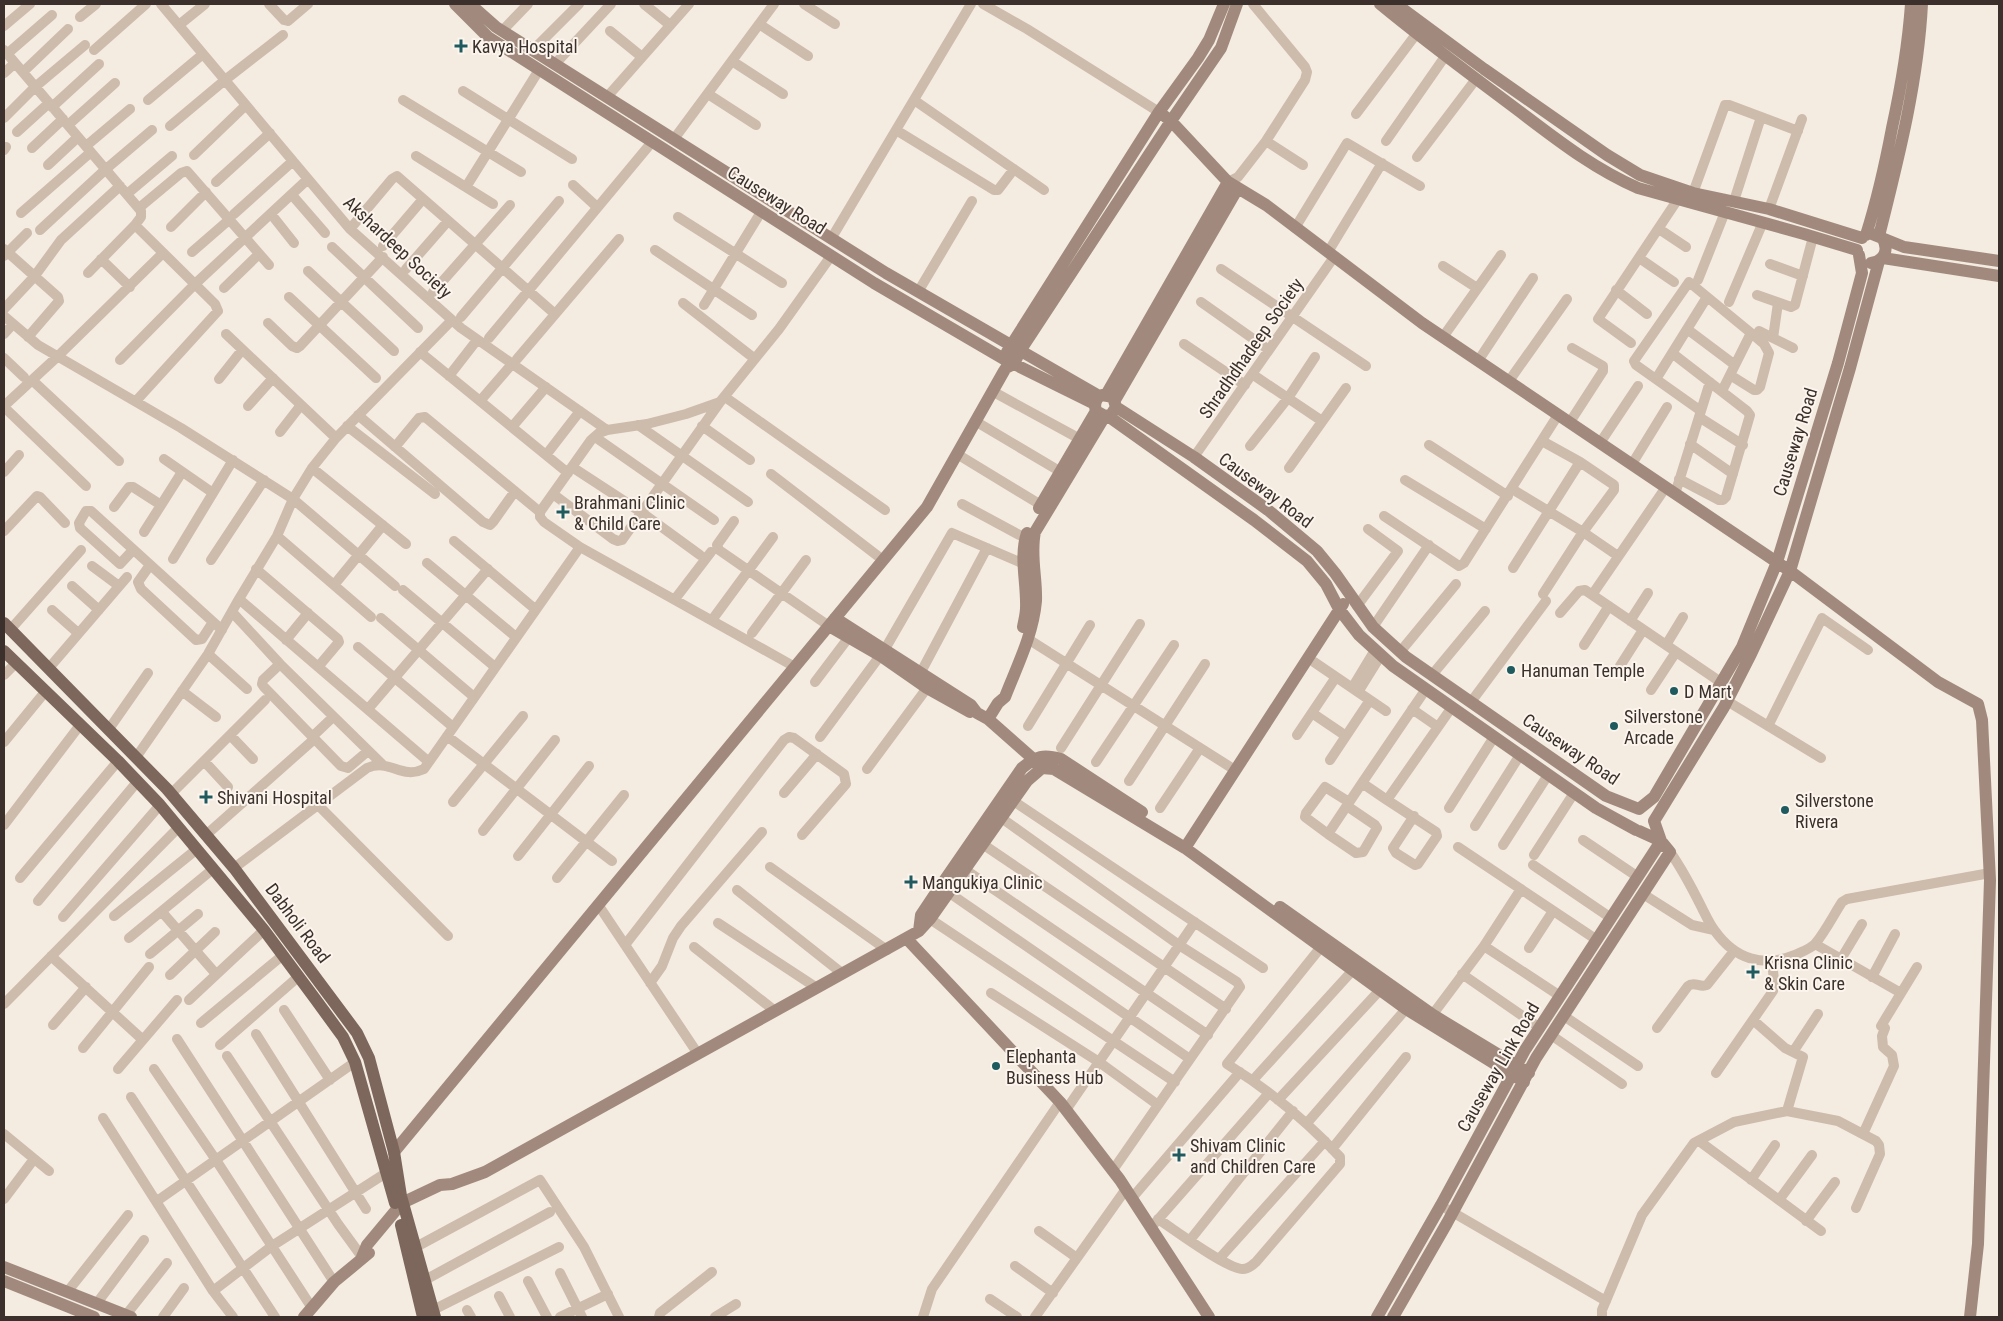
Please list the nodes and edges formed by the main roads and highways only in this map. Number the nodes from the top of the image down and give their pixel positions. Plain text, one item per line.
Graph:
1 (7, 627) edge
2 (4, 651) edge
3 (401, 1210) junction
4 (431, 1315) edge

1 - 3 main road, Dabholi Road
2 - 3 main road, Dabholi Road
3 - 4 main road, Dabholi Road
3 - 4 main road, Dabholi Road

